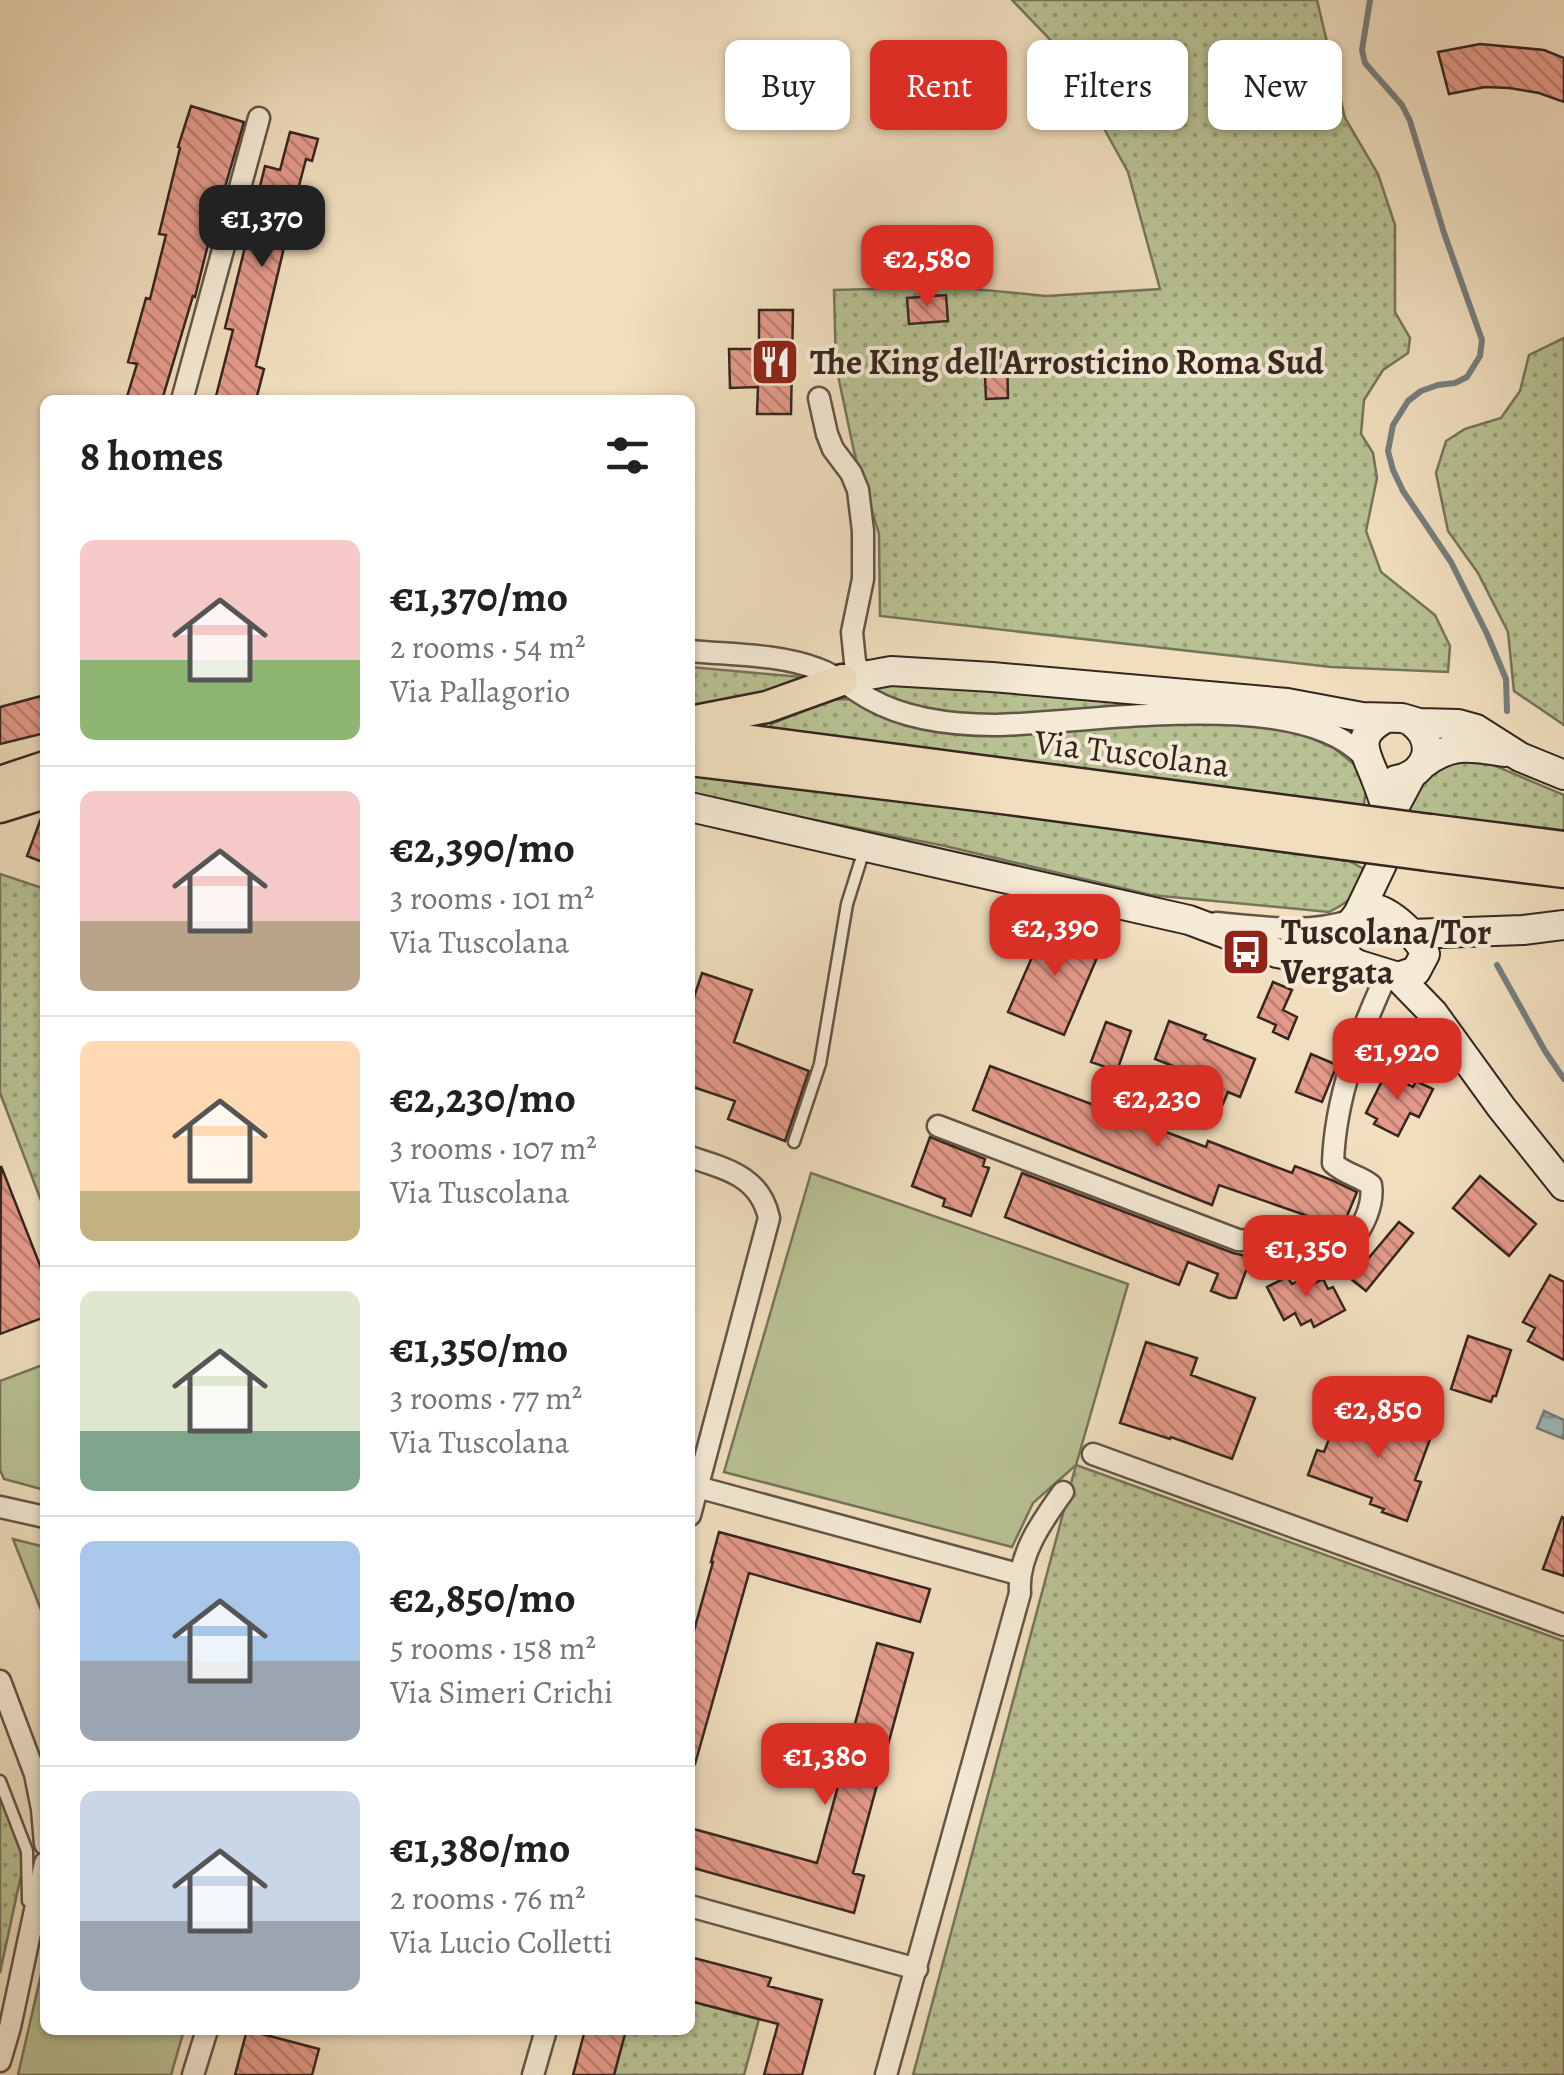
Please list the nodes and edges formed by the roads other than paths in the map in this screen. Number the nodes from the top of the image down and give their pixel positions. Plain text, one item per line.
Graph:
1 (259, 118) dead end
2 (183, 395) edge
3 (819, 398) dead end
4 (695, 652) edge
5 (852, 677) junction
6 (1398, 719) junction
7 (695, 721) edge
8 (695, 734) edge
9 (1512, 753) junction
10 (695, 761) edge
11 (1369, 764) junction
12 (40, 769) edge
13 (1417, 770) junction
14 (1564, 775) edge
15 (0, 782) edge
16 (40, 795) edge
17 (0, 807) edge
18 (695, 809) edge
19 (1342, 831) junction
20 (1386, 839) junction
21 (1428, 843) junction
22 (866, 846) junction
23 (1564, 847) edge
24 (1564, 872) edge
25 (1355, 917) junction
26 (1189, 920) junction
27 (1564, 924) edge
28 (1404, 928) junction
29 (1522, 930) junction
30 (1350, 960) junction
31 (1407, 970) junction
32 (938, 1126) dead end
33 (794, 1142) dead end
34 (695, 1159) edge
35 (1564, 1186) edge
36 (1093, 1454) dead end
37 (695, 1482) edge
38 (695, 1486) edge
39 (1064, 1492) dead end
40 (0, 1507) edge
41 (40, 1516) edge
42 (1018, 1574) junction
43 (1564, 1625) edge
44 (0, 1681) edge
45 (0, 1781) edge
46 (40, 1799) edge
47 (40, 1886) edge
48 (695, 1907) edge
49 (917, 1969) junction
50 (0, 2034) edge
51 (205, 2035) edge
52 (545, 2035) edge
53 (0, 2061) edge
54 (193, 2075) edge
55 (533, 2075) edge
56 (886, 2075) edge

1 - 2 street
3 - 5 street
4 - 5 street, Via Tuscolana
5 - 6 street, Via Tuscolana
5 - 7 main road
5 - 11 street, Via Tuscolana
6 - 9 street, Via Tuscolana
6 - 11 street
6 - 13 street
8 - 19 main road, Via Tuscolana
9 - 13 street
9 - 14 street
10 - 19 main road, Via Tuscolana
11 - 13 street
11 - 20 street
12 - 15 main road
13 - 20 street
16 - 17 main road
18 - 22 street
19 - 21 main road, Via Tuscolana, bridge
20 - 25 street
20 - 28 street
21 - 23 main road, Via Tuscolana
21 - 24 main road, Via Tuscolana
22 - 26 street
22 - 33 lane
25 - 26 street
25 - 28 street
25 - 30 street
26 - 30 street
27 - 29 street
28 - 29 street
28 - 31 street
29 - 31 street
30 - 31 street
31 - 32 street
31 - 35 street
34 - 37 street
36 - 43 street
38 - 42 street
39 - 42 street
40 - 41 street
42 - 49 street
44 - 46 street
45 - 50 lane
47 - 53 street
48 - 49 street
49 - 56 street
51 - 54 street
52 - 55 street

